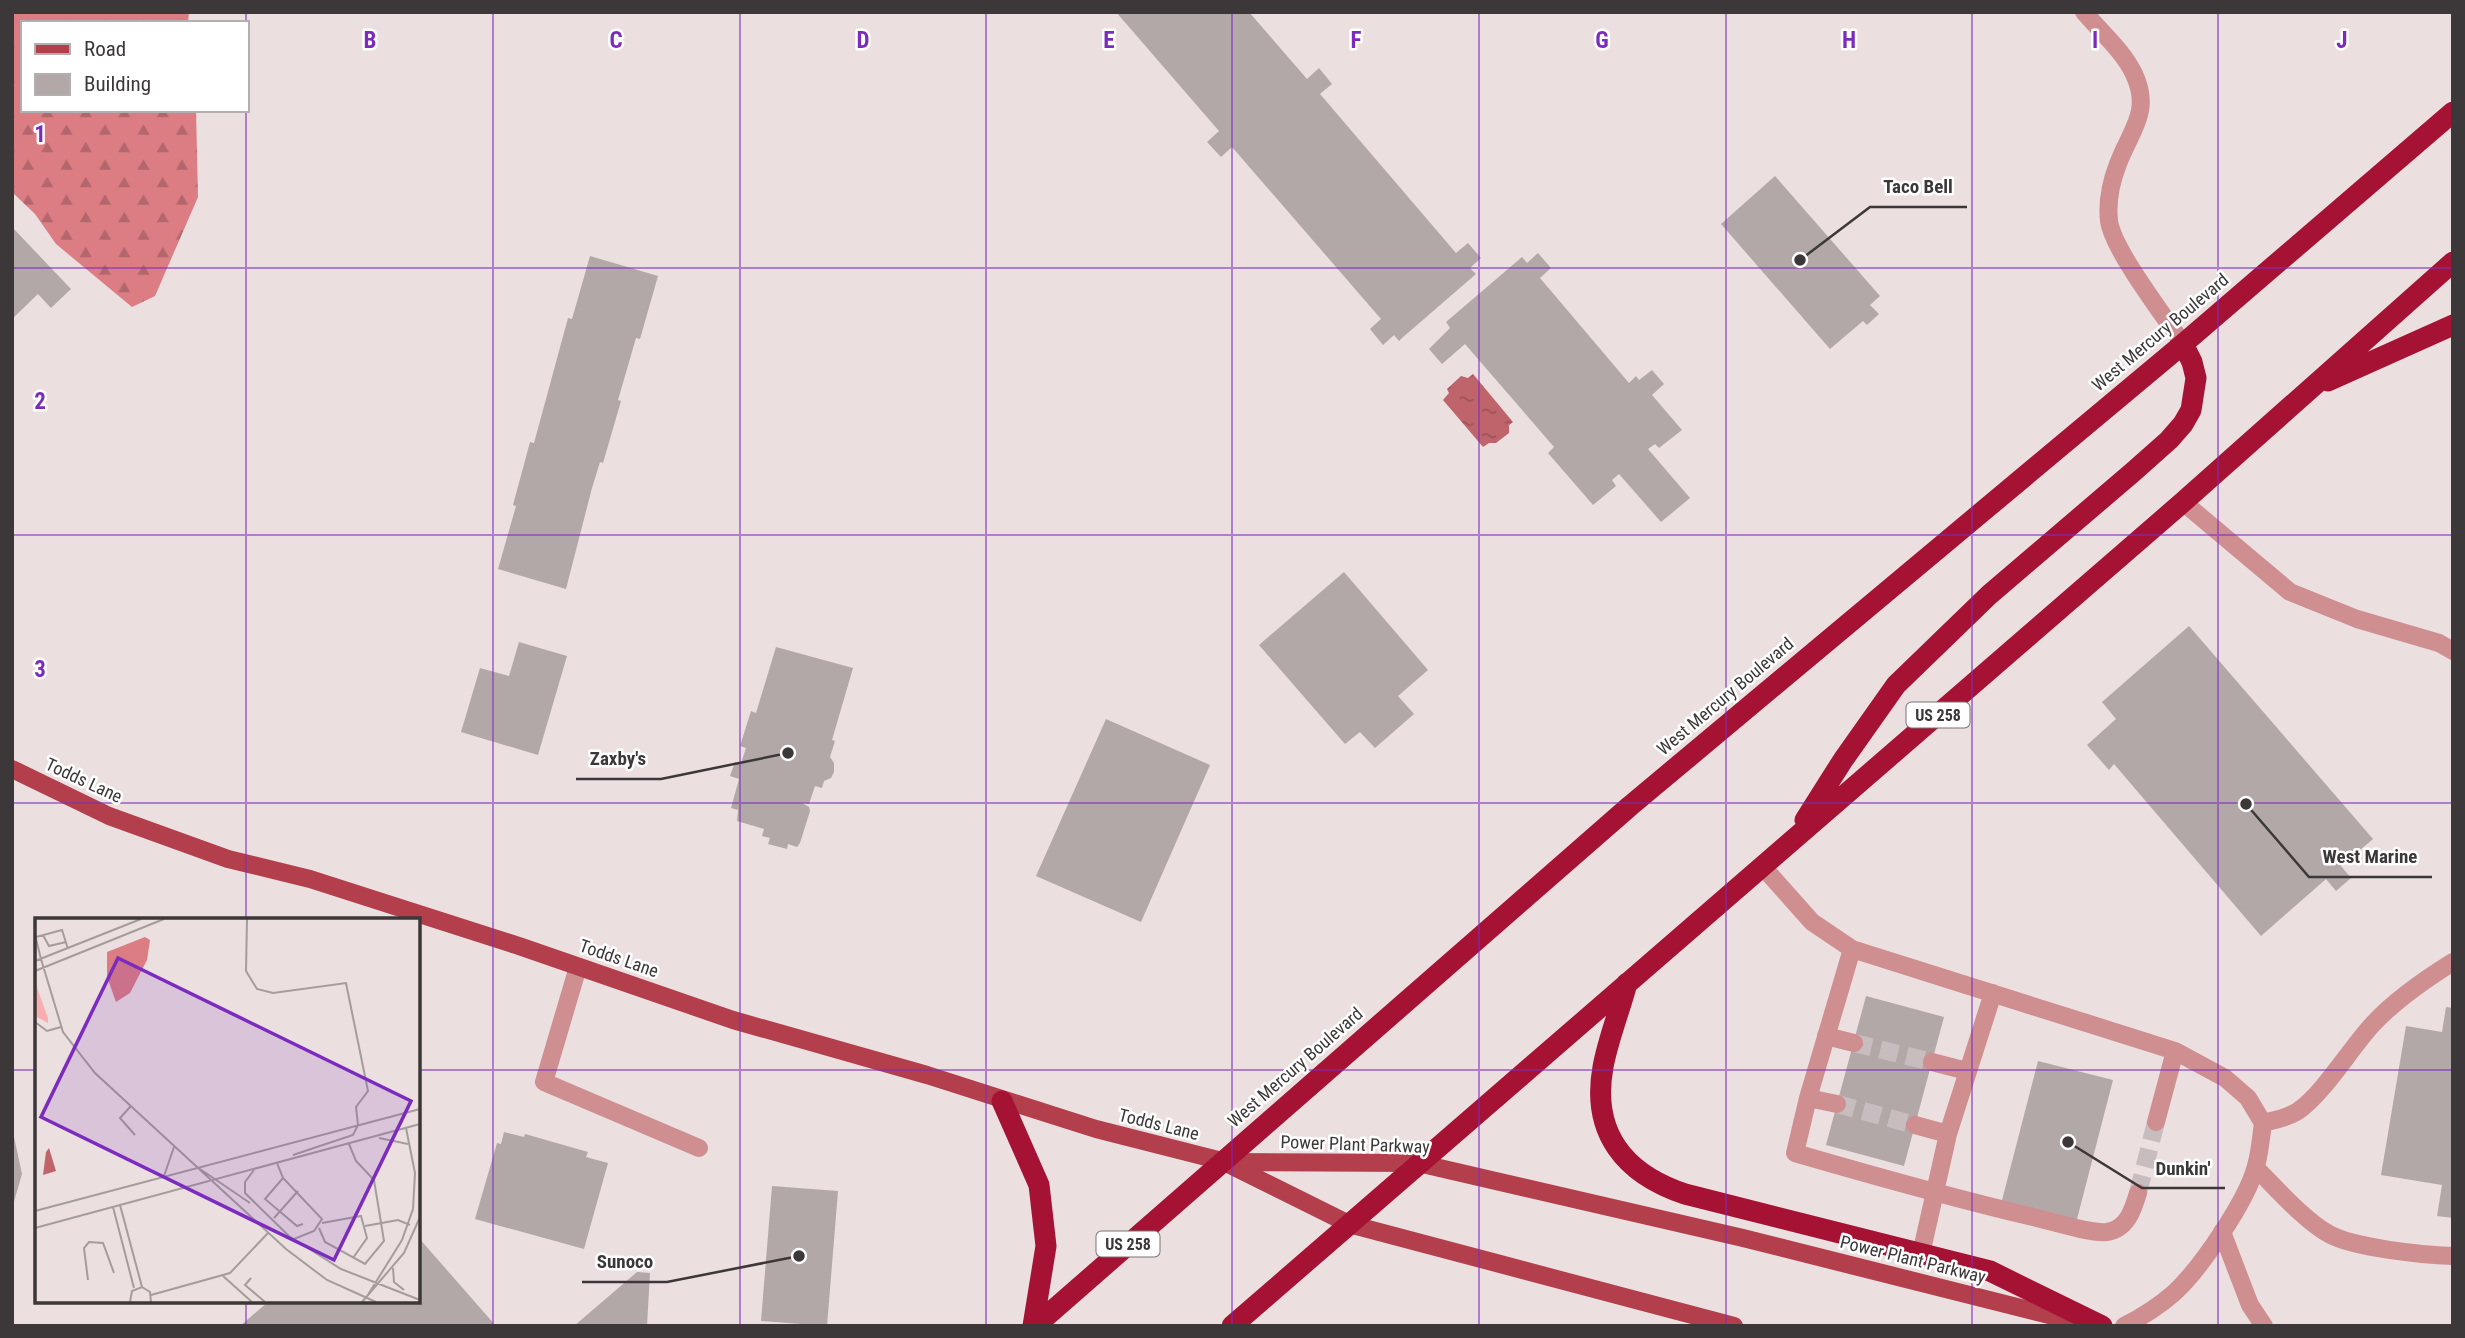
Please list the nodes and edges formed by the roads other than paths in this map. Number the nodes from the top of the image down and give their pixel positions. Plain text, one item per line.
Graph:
1 (2084, 12) edge
2 (2453, 101) edge
3 (2453, 112) edge
4 (2415, 144) junction
5 (2453, 262) edge
6 (2453, 325) edge
7 (2183, 344) junction
8 (2311, 389) junction
9 (2183, 502) junction
10 (2453, 651) edge
11 (12, 769) edge
12 (1793, 839) junction
13 (1763, 867) junction
14 (1852, 949) junction
15 (2453, 962) edge
16 (578, 967) junction
17 (1628, 983) junction
18 (1993, 993) junction
19 (1826, 1036) junction
20 (1854, 1043) tunnel mouth
21 (2175, 1051) junction
22 (1932, 1062) tunnel mouth
23 (1967, 1070) junction
24 (1808, 1097) junction
25 (1002, 1101) junction
26 (1837, 1104) tunnel mouth
27 (2156, 1122) tunnel mouth
28 (2263, 1123) junction
29 (1915, 1125) tunnel mouth
30 (1948, 1134) junction
31 (699, 1148) dead end
32 (1222, 1161) junction
33 (1418, 1163) junction
34 (2256, 1168) junction
35 (2138, 1192) tunnel mouth
36 (1933, 1193) junction
37 (1349, 1224) junction
38 (2222, 1231) junction
39 (1921, 1254) junction
40 (2453, 1256) edge
41 (1034, 1326) edge
42 (1232, 1326) edge
43 (1734, 1326) edge
44 (2091, 1326) edge
45 (2102, 1326) edge
46 (2124, 1326) edge
47 (2264, 1326) edge

1 - 7 lane
2 - 4 highway
3 - 4 highway, West Mercury Boulevard / US 258
4 - 7 highway, West Mercury Boulevard / US 258
5 - 8 highway, US 258
6 - 8 highway
7 - 12 highway
7 - 32 highway, West Mercury Boulevard / US 258
8 - 9 highway, US 258
9 - 10 lane
9 - 12 highway, US 258
11 - 16 main road, Todds Lane
12 - 13 highway, US 258
13 - 14 lane
13 - 17 highway, US 258
14 - 18 lane
14 - 19 lane
15 - 28 lane
16 - 25 main road, Todds Lane
16 - 31 lane
17 - 33 highway, US 258
17 - 39 highway
18 - 21 lane
18 - 23 lane
19 - 20 lane
19 - 24 lane
21 - 27 lane
21 - 28 lane
22 - 23 lane
23 - 30 lane
24 - 26 lane
24 - 36 lane
25 - 32 main road, Todds Lane
25 - 41 highway
28 - 34 lane
29 - 30 lane
30 - 36 lane
32 - 33 main road, Power Plant Parkway
32 - 37 main road
32 - 41 highway, West Mercury Boulevard / US 258
33 - 37 highway, US 258
33 - 44 main road, Power Plant Parkway
34 - 38 lane
34 - 40 lane
35 - 36 lane
36 - 39 lane
37 - 42 highway, US 258
37 - 43 main road
38 - 46 lane
38 - 47 lane
39 - 45 highway

